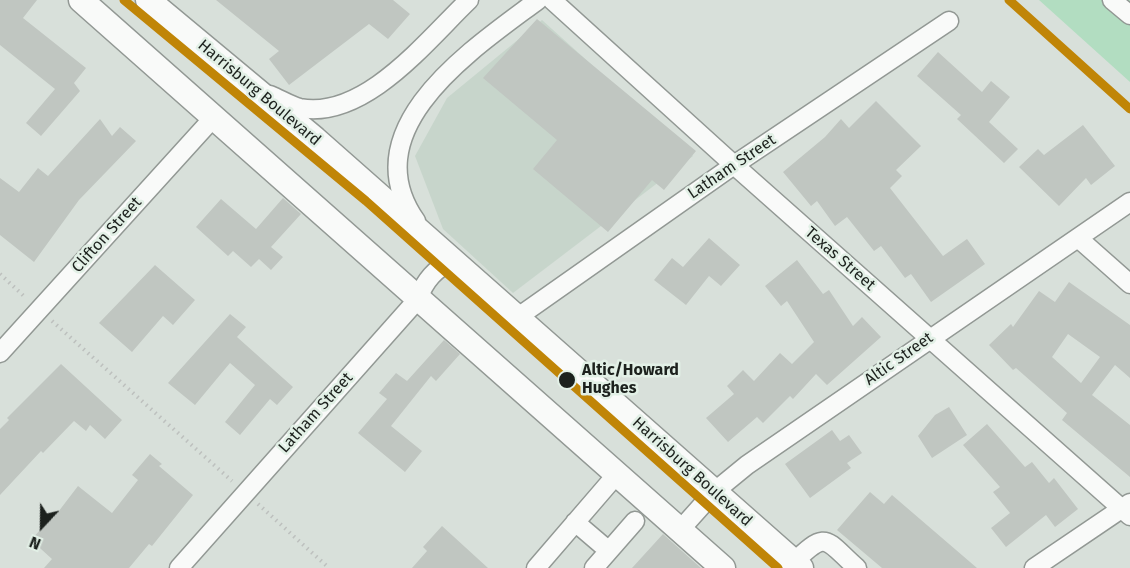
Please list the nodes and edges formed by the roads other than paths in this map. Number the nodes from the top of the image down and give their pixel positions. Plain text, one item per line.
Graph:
1 (81, 0) edge
2 (148, 0) edge
3 (470, 0) edge
4 (538, 0) edge
5 (552, 0) edge
6 (1112, 0) edge
7 (1130, 15) edge
8 (949, 21) dead end
9 (254, 88) junction
10 (214, 117) junction
11 (734, 165) junction
12 (1130, 202) edge
13 (1078, 238) junction
14 (430, 239) junction
15 (453, 260) junction
16 (1130, 284) edge
17 (418, 299) junction
18 (518, 317) junction
19 (929, 337) junction
20 (0, 353) edge
21 (617, 474) junction
22 (714, 492) junction
23 (1127, 509) edge
24 (635, 521) dead end
25 (575, 522) junction
26 (680, 530) junction
27 (609, 551) junction
28 (797, 565) edge
29 (179, 568) edge
30 (536, 568) edge
31 (594, 568) edge
32 (723, 568) edge
33 (857, 568) edge
34 (1034, 568) edge

1 - 10 main road
2 - 9 main road, Harrisburg Boulevard
3 - 9 street
4 - 14 street
5 - 11 street, Texas Street
6 - 7 street
8 - 11 street, Latham Street
9 - 14 main road, Harrisburg Boulevard
10 - 17 main road
10 - 20 street, Clifton Street
11 - 18 street, Latham Street
11 - 19 street, Texas Street
12 - 13 street, Altic Street
13 - 16 street
13 - 19 street, Altic Street
14 - 15 main road, Harrisburg Boulevard
15 - 17 street, Latham Street
15 - 18 main road, Harrisburg Boulevard
17 - 21 main road
17 - 29 street, Latham Street
18 - 22 main road, Harrisburg Boulevard
19 - 22 street, Altic Street
19 - 23 street, Texas Street
21 - 25 street
21 - 26 main road
22 - 26 street, Altic Street
22 - 28 main road, Harrisburg Boulevard
23 - 34 street
24 - 27 street
25 - 27 street
25 - 30 street
26 - 32 main road
27 - 31 street
28 - 33 street

